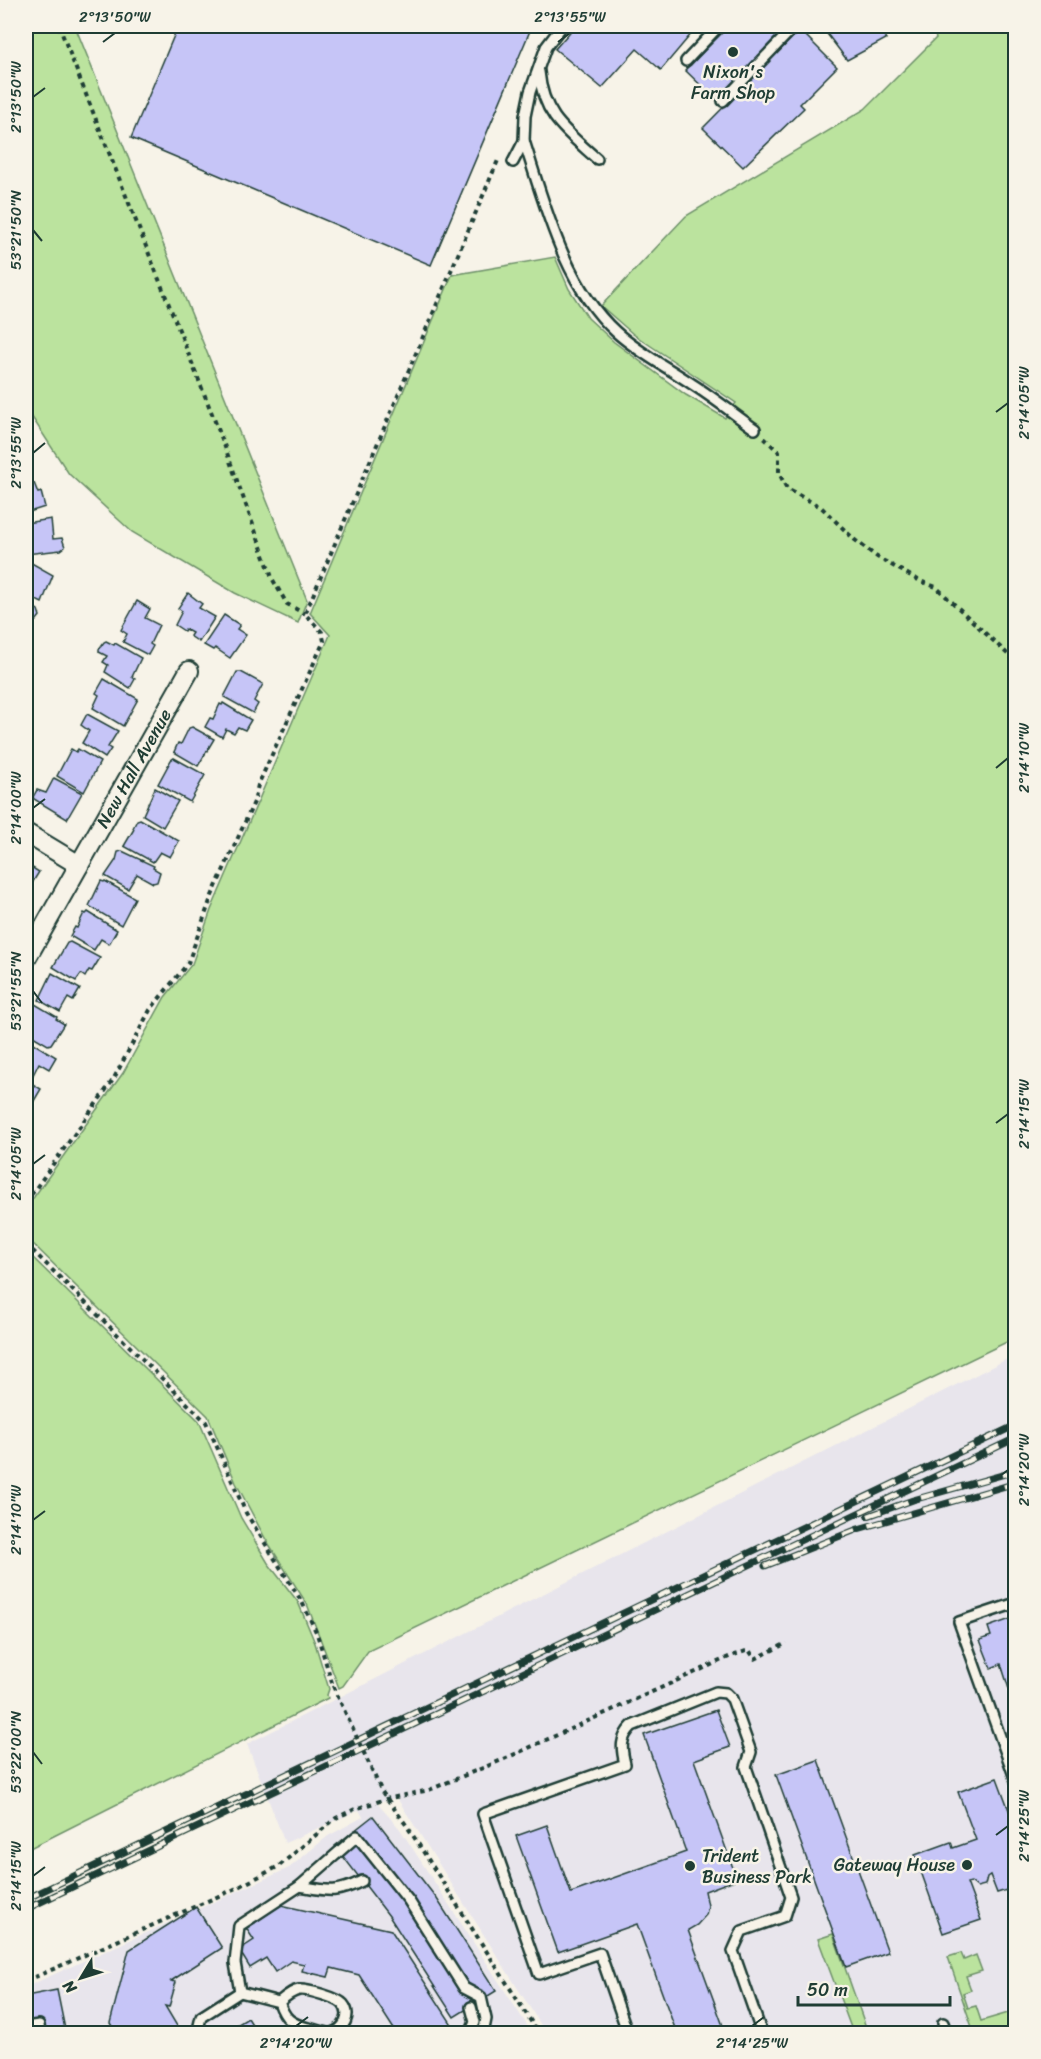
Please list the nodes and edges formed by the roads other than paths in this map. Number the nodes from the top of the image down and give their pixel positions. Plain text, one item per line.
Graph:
1 (562, 26) edge
2 (719, 26) edge
3 (795, 26) edge
4 (686, 62) dead end
5 (538, 69) junction
6 (723, 101) dead end
7 (524, 141) junction
8 (597, 159) dead end
9 (513, 162) dead end
10 (755, 429) road end
11 (189, 671) dead end
12 (26, 833) edge
13 (79, 865) junction
14 (26, 959) edge
15 (1016, 1603) edge
16 (1016, 1781) edge
17 (362, 1881) dead end
18 (300, 1886) junction
19 (240, 1992) junction
20 (279, 2002) junction
21 (471, 2007) dead end
22 (944, 2023) dead end
23 (26, 2027) edge
24 (40, 2034) edge
25 (198, 2034) edge
26 (470, 2034) edge
27 (483, 2034) edge
28 (628, 2034) edge
29 (762, 2034) edge
30 (947, 2034) edge

1 - 5 lane
2 - 4 lane
3 - 6 lane
5 - 7 lane
5 - 8 lane
7 - 9 lane
7 - 10 lane
11 - 13 street, New Hall Avenue
12 - 13 street
13 - 14 street, New Hall Avenue
15 - 16 lane
17 - 18 lane
18 - 19 lane
18 - 27 lane
19 - 20 lane
19 - 25 lane
20 - 20 lane
21 - 26 lane
22 - 30 lane
23 - 24 lane
28 - 29 lane

